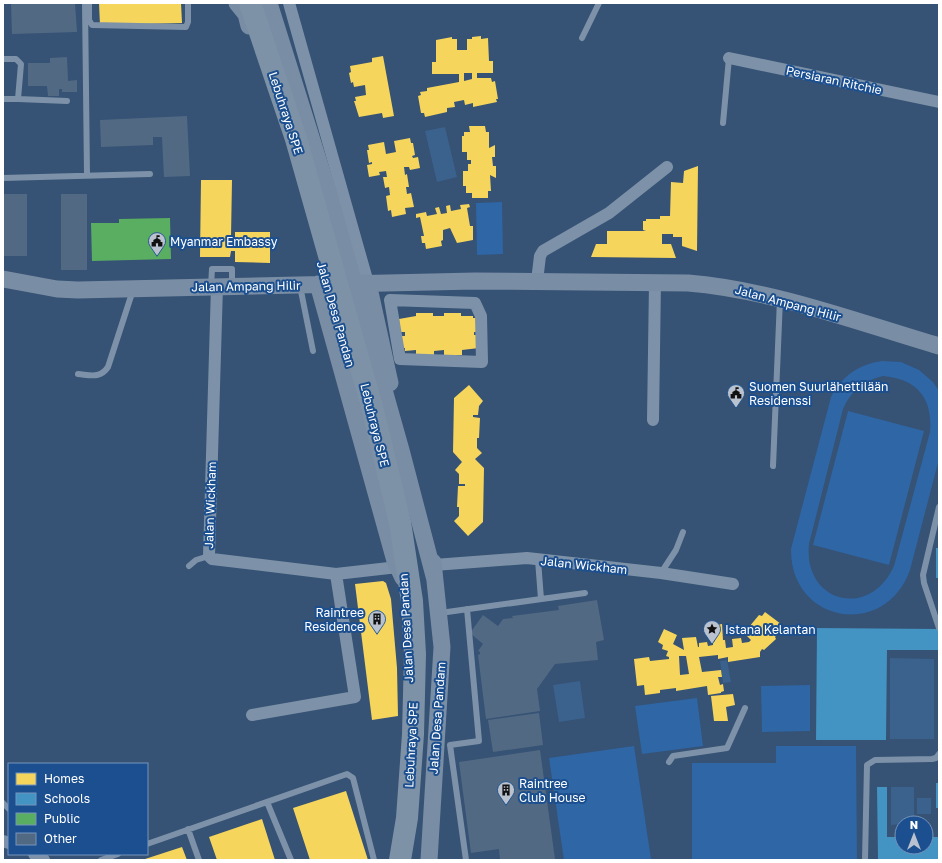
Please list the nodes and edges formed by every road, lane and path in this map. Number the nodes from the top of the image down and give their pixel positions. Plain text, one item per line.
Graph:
1 (85, 3) edge
2 (89, 3) edge
3 (188, 3) edge
4 (237, 3) edge
5 (250, 3) edge
6 (262, 3) edge
7 (267, 3) edge
8 (289, 3) edge
9 (599, 3) edge
10 (582, 38) dead end
11 (729, 58) joint
12 (3, 59) edge
13 (3, 99) edge
14 (18, 99) junction
15 (67, 101) dead end
16 (939, 102) edge
17 (723, 123) dead end
18 (667, 167) dead end
19 (150, 174) dead end
20 (87, 176) junction
21 (3, 178) edge
22 (232, 269) junction
23 (240, 269) dead end
24 (3, 279) edge
25 (471, 281) junction
26 (537, 281) junction
27 (655, 282) junction
28 (368, 283) junction
29 (318, 284) junction
30 (300, 285) junction
31 (220, 286) junction
32 (133, 288) junction
33 (780, 299) junction
34 (471, 302) junction
35 (939, 346) edge
36 (313, 351) dead end
37 (78, 374) dead end
38 (653, 420) dead end
39 (773, 466) dead end
40 (939, 507) edge
41 (683, 532) dead end
42 (209, 556) junction
43 (538, 560) junction
44 (189, 566) dead end
45 (434, 570) junction
46 (400, 572) junction
47 (661, 573) junction
48 (336, 574) junction
49 (733, 584) dead end
50 (585, 593) dead end
51 (540, 599) junction
52 (467, 609) junction
53 (440, 613) junction
54 (939, 628) edge
55 (745, 708) dead end
56 (252, 715) dead end
57 (939, 754) edge
58 (669, 762) dead end
59 (267, 802) junction
60 (188, 830) junction
61 (148, 844) edge
62 (115, 855) edge
63 (101, 860) edge
64 (199, 860) edge
65 (291, 860) edge
66 (374, 860) edge
67 (395, 860) edge
68 (400, 860) edge
69 (413, 860) edge
70 (429, 860) edge
71 (466, 860) edge
72 (865, 860) edge

1 - 20 lane
2 - 3 lane
4 - 46 street, Jalan Desa Pandan
5 - 68 highway, Lebuhraya SPE, bridge
6 - 69 highway, Lebuhraya SPE
7 - 45 street, bridge
8 - 28 street
9 - 10 lane
11 - 16 street, Persiaran Ritchie
11 - 17 lane
12 - 14 lane
13 - 14 lane
14 - 15 lane
18 - 26 street
19 - 20 lane
20 - 21 lane
22 - 23 lane
22 - 31 lane
22 - 31 lane
24 - 32 street, Jalan Ampang Hilir
25 - 26 street, Jalan Ampang Hilir
25 - 28 street, Jalan Ampang Hilir
25 - 34 street
26 - 27 street, Jalan Ampang Hilir
27 - 33 street, Jalan Ampang Hilir
27 - 38 street
28 - 29 street, Jalan Ampang Hilir
28 - 45 street
29 - 30 street, Jalan Ampang Hilir
29 - 46 street
30 - 31 street, Jalan Ampang Hilir
30 - 36 lane
31 - 32 street, Jalan Ampang Hilir
31 - 42 street, Jalan Wickham
32 - 37 lane
33 - 35 street, Jalan Ampang Hilir
33 - 39 lane
34 - 34 street
40 - 54 lane
41 - 47 lane
42 - 44 lane
42 - 48 street, Jalan Wickham
43 - 45 street, Jalan Wickham
43 - 47 street, Jalan Wickham
43 - 51 lane
45 - 53 street, Jalan Desa Pandam
46 - 48 street, Jalan Wickham
46 - 67 street, Jalan Desa Pandan
47 - 49 street, Jalan Wickham
48 - 56 street
50 - 51 lane
51 - 52 lane
52 - 53 lane
52 - 71 lane
53 - 70 street, Jalan Desa Pandam
55 - 58 lane
57 - 72 lane
59 - 60 lane
59 - 65 lane
59 - 66 lane
60 - 61 lane
60 - 64 lane
62 - 63 lane

